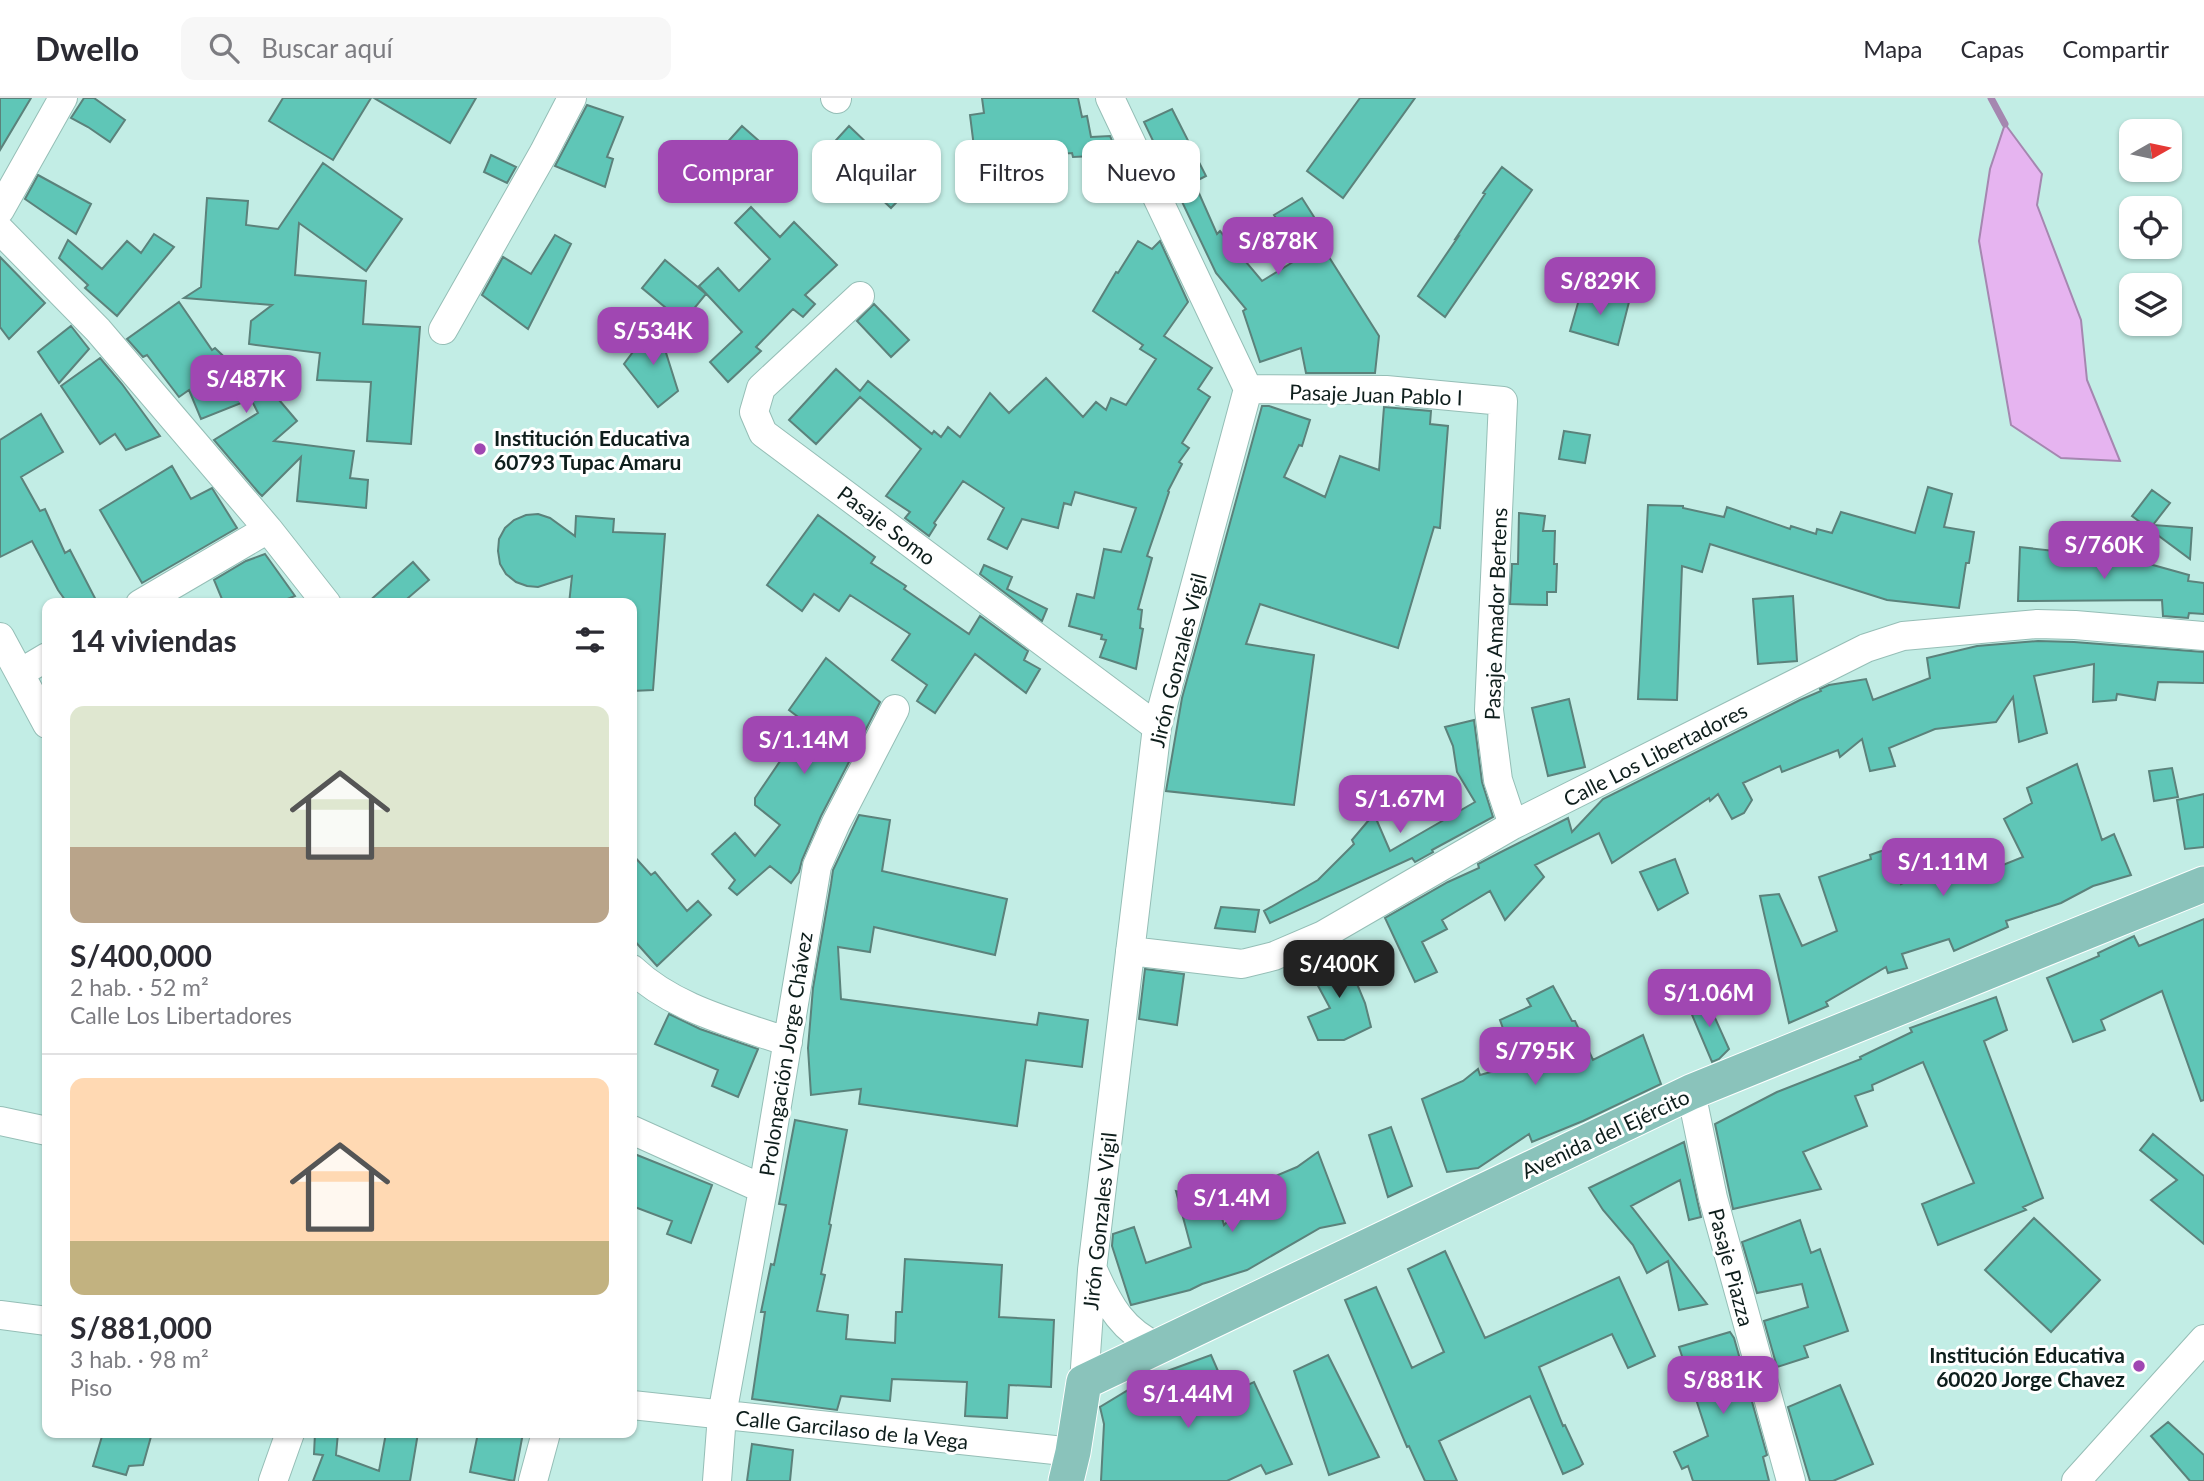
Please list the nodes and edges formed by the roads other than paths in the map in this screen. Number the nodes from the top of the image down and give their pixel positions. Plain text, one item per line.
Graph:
1 (63, 98) edge
2 (572, 98) edge
3 (1110, 98) edge
4 (0, 210) edge
5 (0, 230) edge
6 (860, 296) dead end
7 (443, 330) dead end
8 (1248, 389) junction
9 (1503, 401) joint
10 (268, 529) junction
11 (150, 598) edge
12 (322, 598) edge
13 (2204, 636) edge
14 (0, 637) edge
15 (42, 660) edge
16 (20, 673) junction
17 (895, 709) dead end
18 (42, 715) edge
19 (1157, 727) junction
20 (1513, 825) junction
21 (2204, 884) edge
22 (1130, 951) junction
23 (637, 974) edge
24 (788, 1042) junction
25 (1691, 1092) junction
26 (0, 1121) edge
27 (42, 1130) edge
28 (637, 1132) edge
29 (763, 1189) junction
30 (1093, 1270) junction
31 (0, 1315) edge
32 (42, 1320) edge
33 (2204, 1339) edge
34 (1158, 1347) junction
35 (1084, 1382) junction
36 (637, 1406) edge
37 (722, 1416) junction
38 (288, 1438) edge
39 (546, 1438) edge
40 (1071, 1471) edge
41 (274, 1481) edge
42 (533, 1481) edge
43 (717, 1481) edge
44 (1791, 1481) edge
45 (2077, 1481) edge

1 - 4 street
2 - 7 street
3 - 8 street
5 - 10 street
6 - 19 street, Pasaje Somo
8 - 9 street, Pasaje Juan Pablo I
8 - 19 street, Jirón Gonzales Vigil
9 - 20 street, Pasaje Amador Bertens
10 - 11 street
10 - 12 street
13 - 20 street, Calle Los Libertadores
14 - 16 street
15 - 16 street
16 - 18 street
17 - 24 street, Prolongación Jorge Chávez
19 - 22 street, Jirón Gonzales Vigil
20 - 22 street, Calle Los Libertadores
21 - 25 main road, Avenida del Ejército
22 - 30 street, Jirón Gonzales Vigil
23 - 24 street
24 - 29 street, Prolongación Jorge Chávez
25 - 34 main road, Avenida del Ejército
25 - 44 street, Pasaje Piazza
26 - 27 street
28 - 29 street
29 - 37 street, Prolongación Jorge Chávez
30 - 34 street
30 - 35 street, Jirón Gonzales Vigil
31 - 32 street
33 - 45 street
34 - 35 main road, Avenida del Ejército
35 - 40 main road
36 - 37 street, Calle Garcilaso de la Vega
37 - 40 street, Calle Garcilaso de la Vega
37 - 43 street, Prolongación Jorge Chávez
38 - 41 street
39 - 42 street

